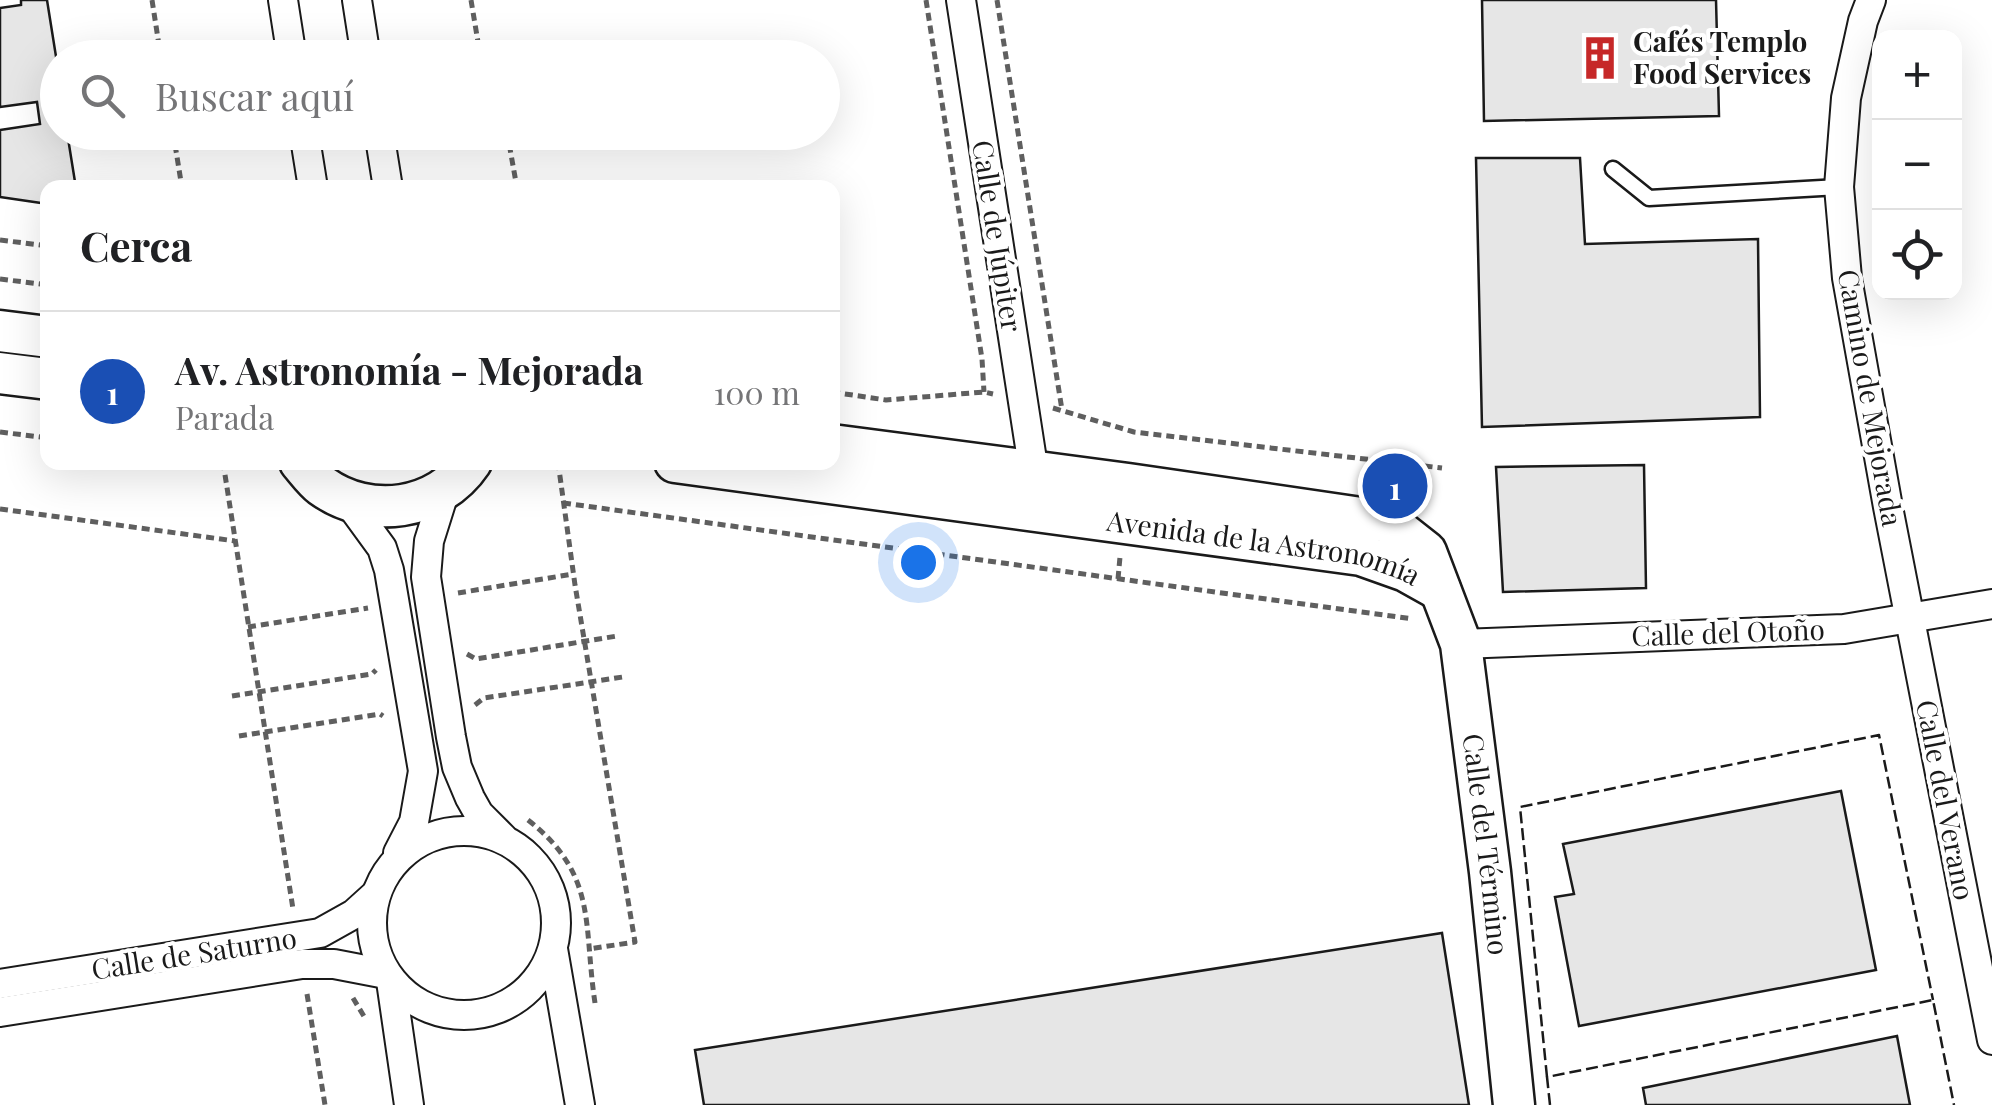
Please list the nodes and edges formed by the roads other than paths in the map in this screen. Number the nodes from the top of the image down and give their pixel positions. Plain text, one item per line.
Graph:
1 (283, 0) edge
2 (357, 0) edge
3 (960, 0) edge
4 (1871, 0) edge
5 (289, 40) edge
6 (363, 40) edge
7 (307, 150) edge
8 (382, 150) edge
9 (1613, 169) dead end
10 (312, 180) edge
11 (387, 180) edge
12 (1839, 187) junction
13 (0, 331) edge
14 (40, 336) edge
15 (0, 373) edge
16 (40, 378) edge
17 (840, 446) edge
18 (307, 470) edge
19 (733, 470) edge
20 (1034, 472) junction
21 (458, 476) edge
22 (347, 500) junction
23 (1992, 604) edge
24 (1432, 605) junction
25 (1910, 619) junction
26 (1462, 644) junction
27 (504, 839) junction
28 (395, 860) junction
29 (375, 895) junction
30 (553, 949) junction
31 (300, 951) junction
32 (389, 977) junction
33 (0, 984) edge
34 (0, 1012) edge
35 (1992, 1040) edge
36 (409, 1105) edge
37 (580, 1105) edge
38 (1514, 1105) edge

1 - 5 street
2 - 6 street
3 - 20 street, Calle de Júpiter
4 - 12 street, Camino de Mejorada
7 - 10 street
8 - 11 street
9 - 12 lane
12 - 25 street, Camino de Mejorada
13 - 14 street
15 - 16 street
17 - 20 street, Avenida de la Astronomía
18 - 22 street
19 - 24 street, Avenida de la Astronomía
20 - 24 street, Avenida de la Astronomía
21 - 22 street
21 - 27 street
22 - 28 street
23 - 25 street, Calle del Otoño
24 - 26 street, Calle del Término
25 - 26 street, Calle del Otoño
25 - 35 street, Calle del Verano
26 - 38 street, Calle del Término
27 - 28 street
27 - 30 street
28 - 29 street
29 - 31 street, Calle de Saturno
29 - 32 street
30 - 32 street
30 - 37 street
31 - 32 street, Calle de Saturno
31 - 33 street, Calle de Saturno
31 - 34 street, Calle de Saturno
32 - 36 street

